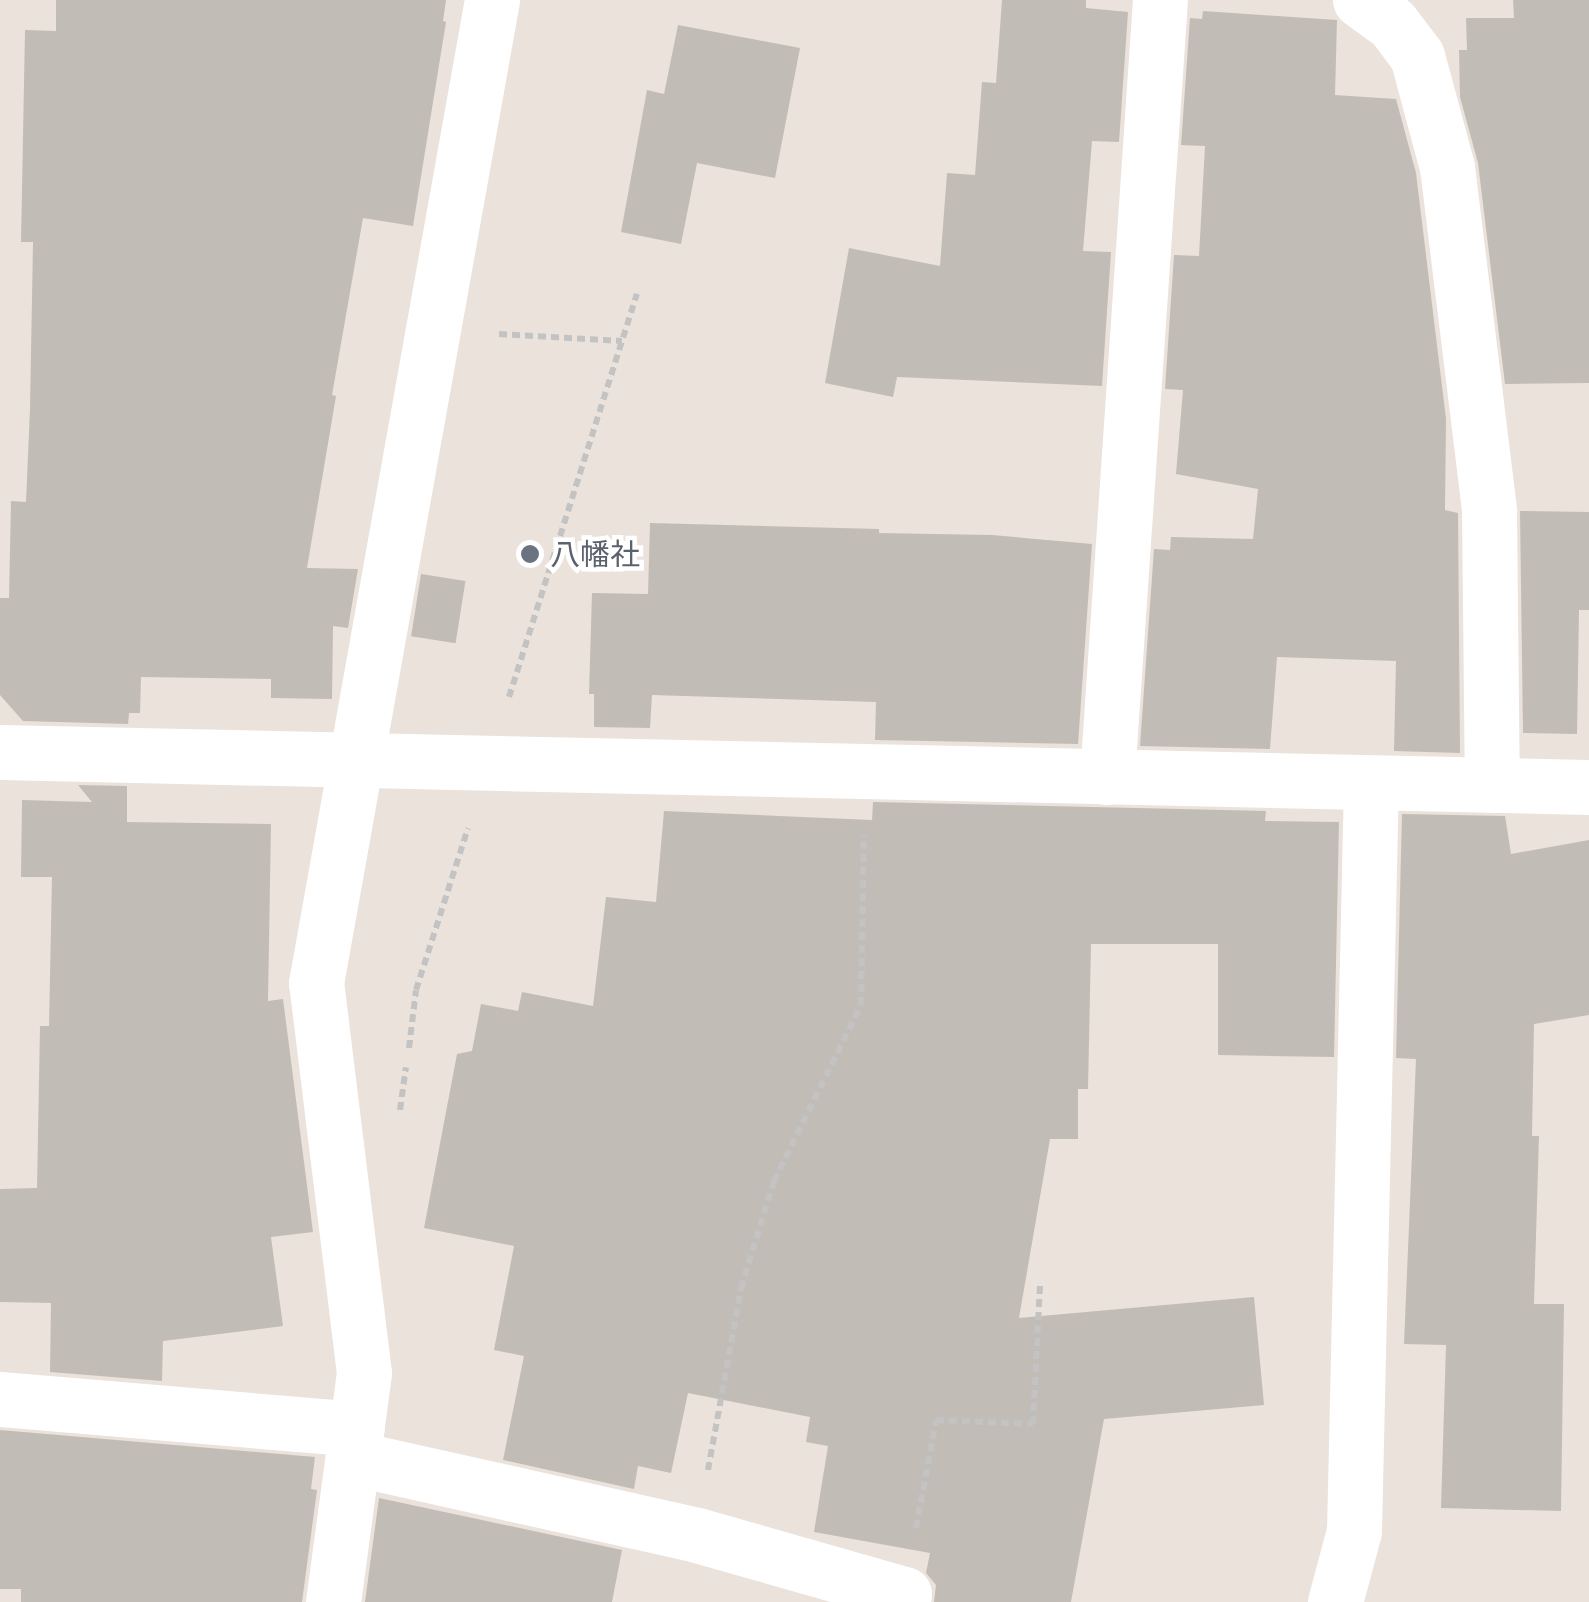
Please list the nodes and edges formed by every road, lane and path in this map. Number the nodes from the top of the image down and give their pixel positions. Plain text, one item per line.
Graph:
1 (492, 0) edge
2 (1160, 0) edge
3 (1360, 0) edge
4 (637, 294) dead end
5 (436, 312) junction
6 (622, 342) junction
7 (0, 752) edge
8 (356, 761) junction
9 (488, 763) junction
10 (865, 772) junction
11 (1107, 777) junction
12 (1371, 783) junction
13 (1492, 785) junction
14 (1589, 787) edge
15 (409, 1048) dead end
16 (1040, 1284) dead end
17 (0, 1399) edge
18 (355, 1443) junction
19 (696, 1535) junction
20 (904, 1598) edge
21 (333, 1602) edge
22 (1335, 1602) edge

1 - 5 street
2 - 11 street
3 - 13 street
4 - 6 path
5 - 6 path
5 - 8 street
6 - 9 path
7 - 8 street
8 - 9 street
8 - 18 street
9 - 10 street
9 - 15 path
10 - 11 street
10 - 19 path
11 - 12 street
12 - 13 street
12 - 22 street
13 - 14 street
16 - 20 path
17 - 18 street
18 - 19 street
18 - 21 street
19 - 20 street

